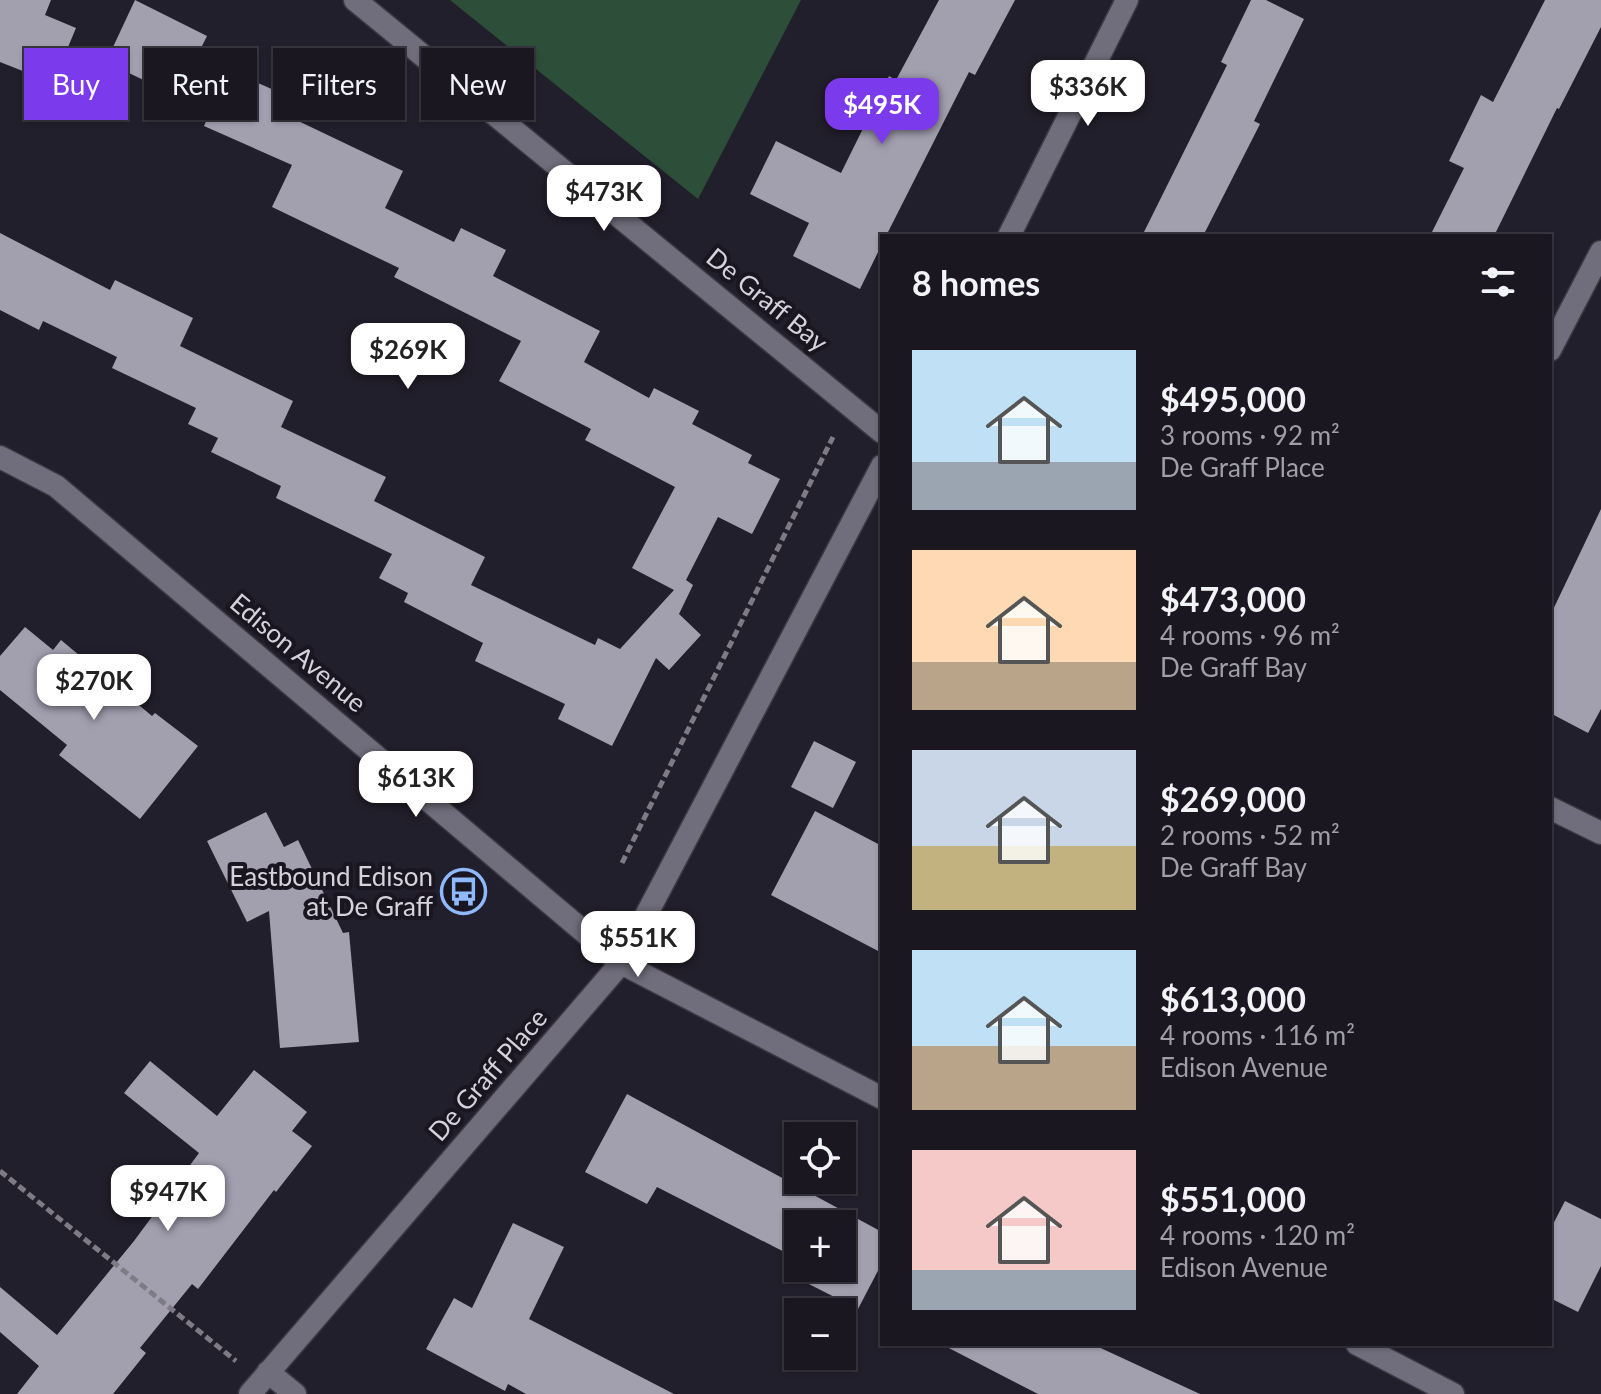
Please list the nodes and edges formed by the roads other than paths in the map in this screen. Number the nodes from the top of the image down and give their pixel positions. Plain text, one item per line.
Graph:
1 (355, 0) edge
2 (1127, 0) edge
3 (1010, 234) edge
4 (1601, 252) edge
5 (1552, 346) edge
6 (880, 430) edge
7 (0, 457) edge
8 (880, 470) edge
9 (1552, 809) edge
10 (1601, 833) edge
11 (621, 963) junction
12 (880, 1097) edge
13 (1361, 1346) edge
14 (268, 1372) junction
15 (250, 1394) edge
16 (295, 1394) edge
17 (1453, 1394) edge

1 - 6 street, De Graff Bay
2 - 3 street
4 - 5 street
7 - 11 street, Edison Avenue
8 - 11 street, De Graff Place
9 - 10 street
11 - 12 street, Edison Avenue
11 - 14 street, De Graff Place
13 - 17 street
14 - 15 street, De Graff Place
14 - 16 street

